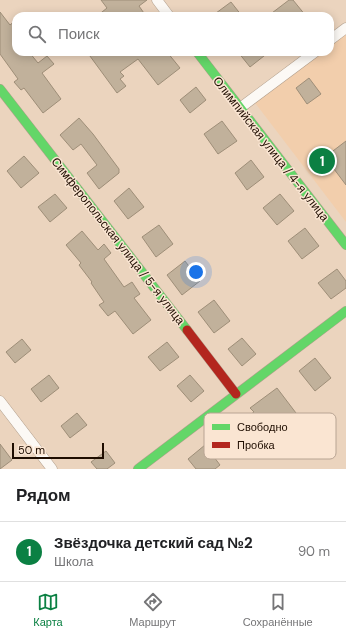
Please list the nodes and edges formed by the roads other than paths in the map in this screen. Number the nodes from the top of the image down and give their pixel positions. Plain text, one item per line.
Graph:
1 (157, 0) edge
2 (166, 12) edge
3 (346, 28) edge
4 (334, 37) edge
5 (200, 56) edge
6 (310, 56) edge
7 (0, 88) edge
8 (240, 108) junction
9 (346, 245) edge
10 (346, 311) edge
11 (236, 394) junction
12 (0, 401) edge
13 (211, 413) edge
14 (204, 418) edge
15 (52, 469) edge
16 (138, 469) edge

1 - 2 street
3 - 4 street
5 - 8 street, Олимпийская улица / 4-я улица
6 - 8 street
7 - 11 street, Симферопольская улица / 5-я улица
8 - 9 street, Олимпийская улица / 4-я улица
10 - 11 street
11 - 13 street
12 - 15 street
14 - 16 street

